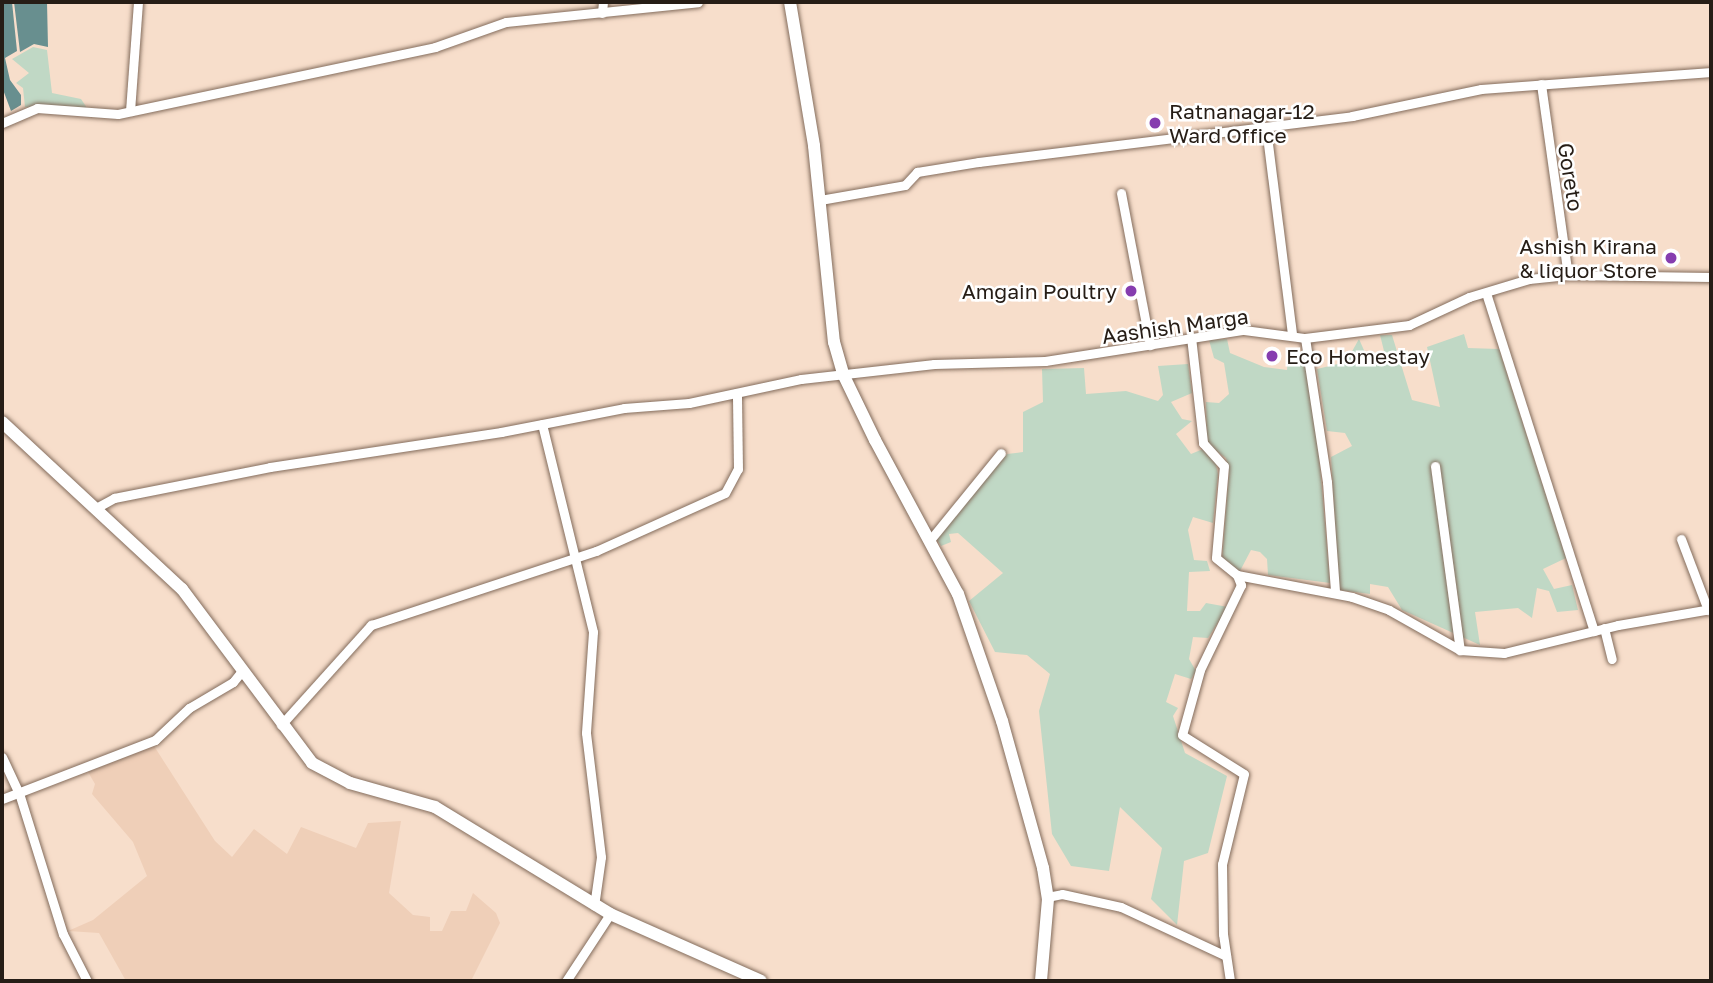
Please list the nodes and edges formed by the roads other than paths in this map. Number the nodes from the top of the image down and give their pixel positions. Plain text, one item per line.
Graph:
1 (138, 2) edge
2 (603, 2) edge
3 (698, 2) edge
4 (790, 2) edge
5 (602, 13) junction
6 (1711, 72) edge
7 (1541, 84) junction
8 (130, 111) junction
9 (2, 123) edge
10 (1266, 128) junction
11 (1121, 193) dead end
12 (820, 200) junction
13 (1567, 275) junction
14 (1711, 277) edge
15 (1486, 293) junction
16 (1292, 335) junction
17 (1191, 337) junction
18 (1305, 338) junction
19 (1150, 345) junction
20 (844, 376) junction
21 (737, 393) junction
22 (2, 422) edge
23 (542, 424) junction
24 (1001, 453) dead end
25 (1435, 466) dead end
26 (96, 508) junction
27 (1681, 539) dead end
28 (930, 540) junction
29 (576, 558) junction
30 (1237, 575) junction
31 (1335, 593) junction
32 (1710, 610) edge
33 (1604, 628) junction
34 (1594, 631) junction
35 (1460, 650) junction
36 (1612, 659) dead end
37 (242, 671) junction
38 (281, 725) junction
39 (2, 757) edge
40 (19, 793) junction
41 (2, 799) edge
42 (1047, 897) junction
43 (594, 906) junction
44 (610, 914) junction
45 (1226, 956) junction
46 (86, 981) edge
47 (566, 981) edge
48 (761, 981) edge
49 (1041, 981) edge
50 (1230, 981) edge

1 - 8 street
2 - 5 street
3 - 5 street
4 - 12 street
5 - 8 street
6 - 7 street
7 - 10 street
7 - 13 street, Goreto
8 - 9 street
10 - 12 street
10 - 16 street
11 - 19 street
12 - 20 street
13 - 14 street, Aashish Marga
13 - 15 street, Aashish Marga
15 - 18 street, Aashish Marga
15 - 34 street
16 - 17 street, Aashish Marga
16 - 18 street, Aashish Marga
17 - 19 street, Aashish Marga
17 - 30 street
18 - 31 street
19 - 20 street, Aashish Marga
20 - 21 street, Aashish Marga
20 - 28 street
21 - 23 street, Aashish Marga
21 - 29 street
22 - 26 street
23 - 26 street, Aashish Marga
23 - 29 street
24 - 28 street
25 - 35 street
26 - 37 street
27 - 32 street
28 - 42 street
29 - 38 street
29 - 43 street
30 - 31 street
30 - 45 street
31 - 35 street
32 - 33 street
33 - 34 street
33 - 36 street
34 - 35 street
37 - 38 street
37 - 40 street
38 - 43 street
39 - 40 street
40 - 41 street
40 - 46 street
42 - 45 street
42 - 49 street
43 - 44 street
44 - 47 street
44 - 48 street
45 - 50 street

